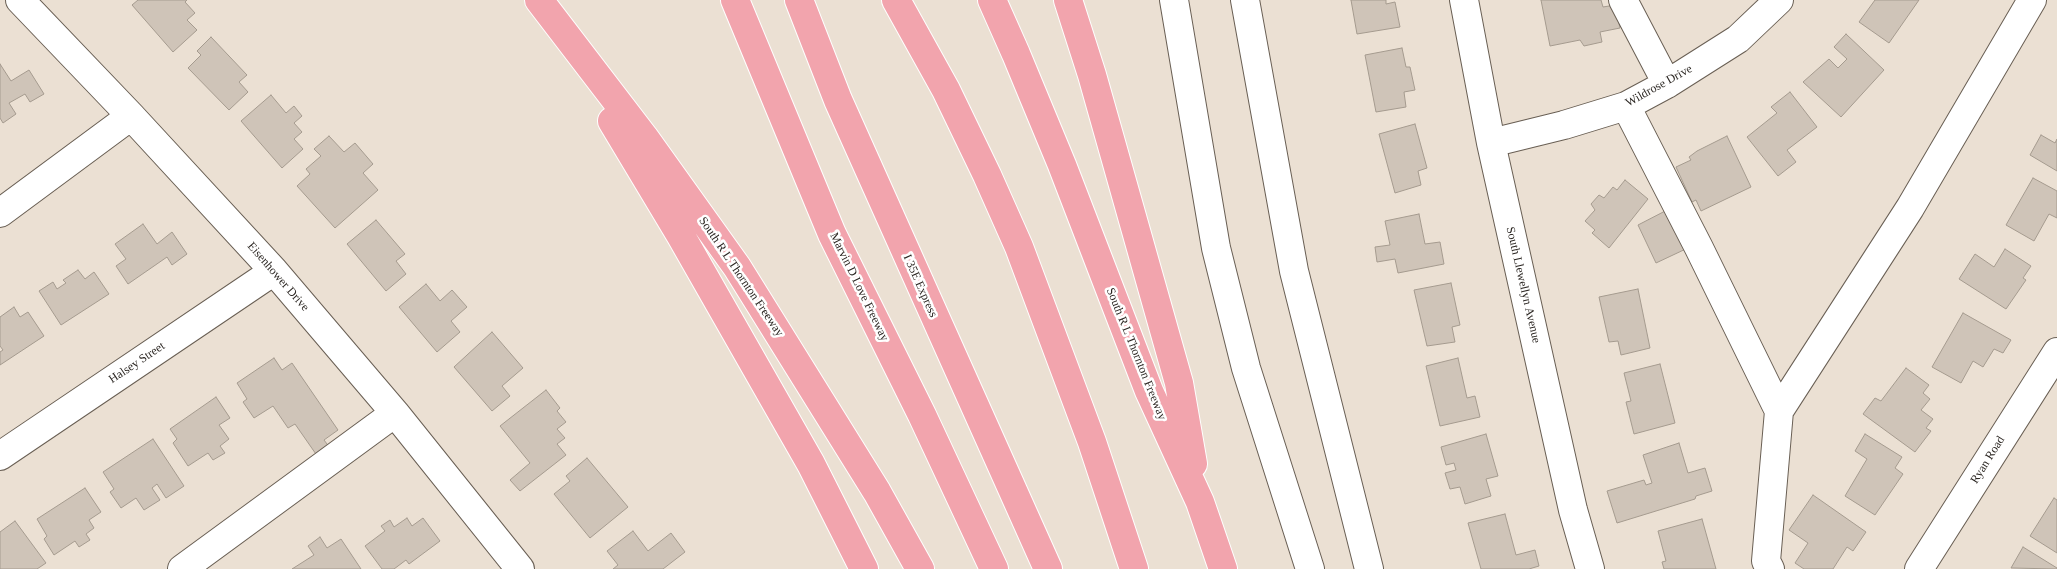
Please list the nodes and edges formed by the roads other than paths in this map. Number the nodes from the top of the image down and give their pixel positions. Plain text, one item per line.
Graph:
1 (20, 0) edge
2 (735, 0) edge
3 (799, 0) edge
4 (896, 0) edge
5 (992, 0) edge
6 (1068, 0) edge
7 (1174, 0) edge
8 (1245, 0) edge
9 (1464, 0) edge
10 (1622, 0) edge
11 (1779, 0) edge
12 (2032, 0) edge
13 (540, 2) edge
14 (1667, 84) junction
15 (1626, 106) junction
16 (131, 116) junction
17 (1491, 143) junction
18 (0, 213) edge
19 (274, 272) junction
20 (2057, 352) edge
21 (1779, 411) junction
22 (395, 413) junction
23 (0, 456) edge
24 (1200, 502) junction
25 (182, 569) edge
26 (520, 569) edge
27 (864, 569) edge
28 (920, 569) edge
29 (994, 569) edge
30 (1048, 569) edge
31 (1134, 569) edge
32 (1223, 569) edge
33 (1310, 569) edge
34 (1369, 569) edge
35 (1590, 569) edge
36 (1770, 569) edge
37 (1919, 569) edge

1 - 16 street, Eisenhower Drive
2 - 29 highway, Marvin D Love Freeway
3 - 30 highway, I 35E Express
4 - 31 highway
5 - 24 highway, South R L Thornton Freeway
6 - 24 highway
7 - 33 street
8 - 34 street
9 - 17 street, South Llewellyn Avenue
10 - 14 street
11 - 14 street, Wildrose Drive
12 - 21 street
13 - 27 highway
13 - 28 highway, South R L Thornton Freeway
14 - 15 street, Wildrose Drive
15 - 17 street, Wildrose Drive
15 - 21 street
16 - 18 street
16 - 19 street, Eisenhower Drive
17 - 35 street, South Llewellyn Avenue
19 - 22 street, Eisenhower Drive
19 - 23 street, Halsey Street
20 - 37 street, Ryan Road
21 - 36 street
22 - 25 street
22 - 26 street, Eisenhower Drive
24 - 32 highway, South R L Thornton Freeway

